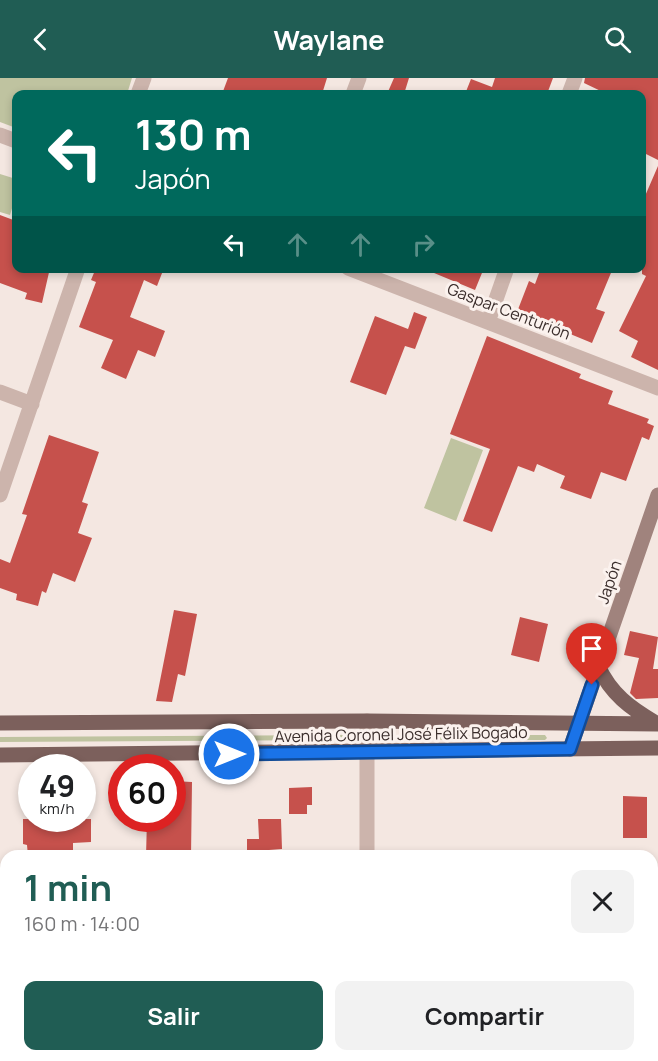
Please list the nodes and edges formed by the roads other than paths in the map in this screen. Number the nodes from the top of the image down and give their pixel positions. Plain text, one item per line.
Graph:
1 (76, 273) edge
2 (361, 273) edge
3 (505, 273) edge
4 (488, 322) junction
5 (658, 388) edge
6 (0, 392) edge
7 (32, 404) junction
8 (0, 495) edge
9 (658, 495) edge
10 (655, 511) edge
11 (598, 666) junction
12 (367, 721) junction
13 (0, 723) edge
14 (578, 724) junction
15 (657, 724) edge
16 (658, 748) edge
17 (570, 749) junction
18 (367, 753) junction
19 (0, 755) edge
20 (367, 850) edge

1 - 7 street
2 - 4 street, Gaspar Centurión
3 - 4 street
4 - 5 street, Gaspar Centurión
6 - 7 street
7 - 8 street
9 - 10 street, Japón
10 - 11 street, Japón
11 - 14 street, Japón
11 - 15 main road
12 - 13 main road, Avenida Coronel José Félix Bogado
12 - 14 main road, Avenida Coronel José Félix Bogado
12 - 18 street
14 - 15 main road, Avenida Coronel José Félix Bogado
14 - 17 street, Japón
16 - 17 main road, Avenida Coronel José Félix Bogado
17 - 18 main road, Avenida Coronel José Félix Bogado
18 - 19 main road, Avenida Coronel José Félix Bogado
18 - 20 street

